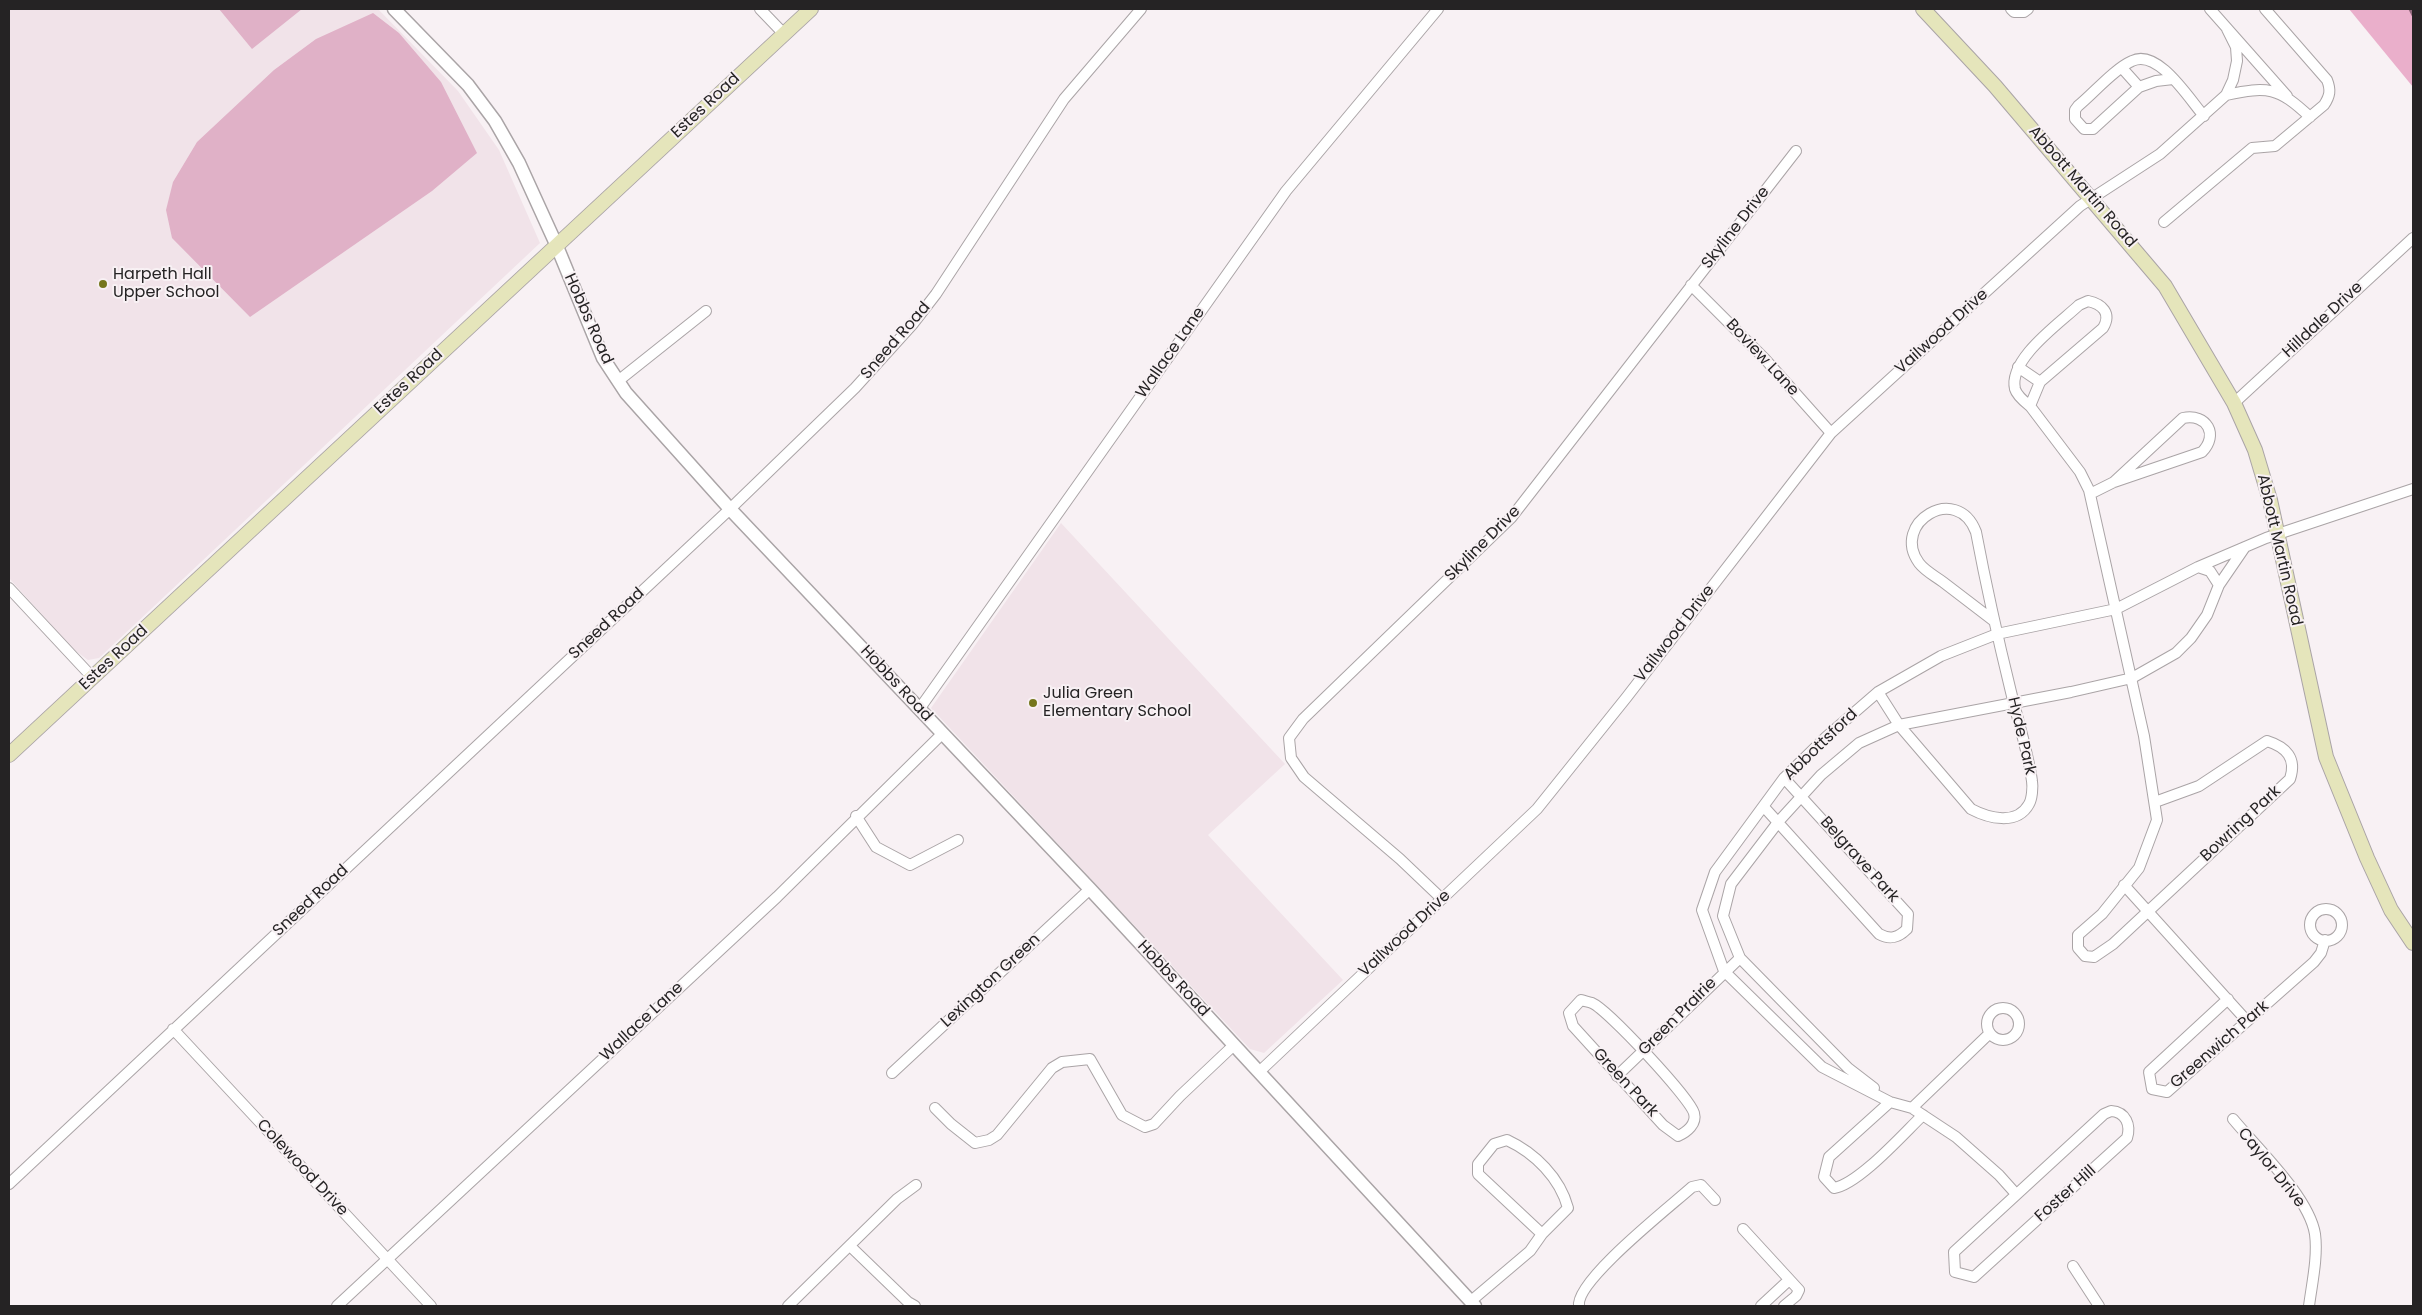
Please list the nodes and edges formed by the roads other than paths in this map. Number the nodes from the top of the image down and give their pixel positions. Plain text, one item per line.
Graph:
1 (394, 9) edge
2 (760, 9) edge
3 (811, 9) edge
4 (1141, 9) edge
5 (1438, 9) edge
6 (1923, 9) edge
7 (2011, 9) edge
8 (2028, 9) edge
9 (2210, 9) edge
10 (2265, 9) edge
11 (2227, 29) junction
12 (784, 34) junction
13 (2122, 68) junction
14 (2173, 79) junction
15 (2139, 87) junction
16 (2226, 95) junction
17 (2288, 96) junction
18 (2204, 116) junction
19 (2310, 117) junction
20 (1796, 151) dead end
21 (2092, 200) junction
22 (2164, 222) dead end
23 (2413, 238) edge
24 (556, 244) junction
25 (1691, 285) junction
26 (706, 311) dead end
27 (2018, 367) junction
28 (618, 382) junction
29 (2040, 382) junction
30 (2234, 403) junction
31 (2030, 406) junction
32 (1831, 433) junction
33 (2114, 482) junction
34 (2413, 489) edge
35 (2090, 494) junction
36 (730, 509) junction
37 (2278, 534) junction
38 (2245, 547) junction
39 (2198, 567) junction
40 (2219, 585) junction
41 (9, 588) edge
42 (2116, 609) junction
43 (1994, 622) junction
44 (1997, 634) junction
45 (92, 678) junction
46 (2132, 678) junction
47 (1878, 692) junction
48 (2014, 703) junction
49 (920, 708) junction
50 (1899, 725) junction
51 (942, 733) junction
52 (9, 756) edge
53 (1784, 778) junction
54 (1801, 797) junction
55 (2155, 802) junction
56 (1764, 807) junction
57 (856, 816) junction
58 (1778, 821) junction
59 (958, 840) dead end
60 (2124, 885) junction
61 (1090, 889) junction
62 (1442, 899) junction
63 (2147, 910) junction
64 (2325, 940) dead end
65 (2413, 943) edge
66 (1740, 958) junction
67 (1724, 971) junction
68 (2228, 1000) junction
69 (2247, 1021) junction
70 (173, 1029) junction
71 (1990, 1034) dead end
72 (1234, 1044) junction
73 (1642, 1050) junction
74 (1259, 1072) junction
75 (892, 1073) dead end
76 (1617, 1076) junction
77 (1890, 1102) junction
78 (936, 1108) dead end
79 (1912, 1108) junction
80 (1923, 1115) junction
81 (2232, 1120) dead end
82 (9, 1184) edge
83 (916, 1185) dead end
84 (2016, 1194) junction
85 (1715, 1200) dead end
86 (1743, 1230) dead end
87 (1542, 1234) junction
88 (850, 1246) junction
89 (387, 1260) junction
90 (2073, 1266) dead end
91 (1789, 1280) junction
92 (1473, 1304) edge
93 (337, 1306) edge
94 (431, 1306) edge
95 (788, 1306) edge
96 (915, 1306) edge
97 (1580, 1306) edge
98 (1760, 1306) edge
99 (1784, 1306) edge
100 (2098, 1306) edge
101 (2309, 1306) edge

1 - 24 street, Hobbs Road
2 - 12 street
3 - 12 main road, Estes Road
4 - 36 street, Sneed Road
5 - 49 street, Wallace Lane
6 - 21 main road, Abbott Martin Road
7 - 8 street
9 - 11 street
10 - 19 street
11 - 16 street
11 - 17 street
12 - 24 main road, Estes Road
13 - 14 street
13 - 15 street
13 - 15 street
14 - 15 street
14 - 18 street
16 - 17 street
16 - 18 street, Vailwood Drive
17 - 19 street
18 - 21 street, Vailwood Drive
19 - 22 street
20 - 25 street, Skyline Drive
21 - 30 main road, Abbott Martin Road
21 - 32 street, Vailwood Drive
23 - 30 street, Hilldale Drive
24 - 28 street, Hobbs Road
24 - 45 main road, Estes Road
25 - 32 street, Boview Lane
25 - 62 street, Skyline Drive
26 - 28 street
27 - 29 street
27 - 29 street
27 - 31 street, Bowring Park
28 - 36 street, Hobbs Road
29 - 31 street
30 - 37 main road, Abbott Martin Road
31 - 35 street, Bowring Park
32 - 62 street, Vailwood Drive
33 - 33 street
33 - 35 street
34 - 37 street, Abbottsford
35 - 42 street, Bowring Park
36 - 49 street, Hobbs Road
36 - 70 street, Sneed Road
37 - 38 street, Abbottsford
37 - 65 main road, Abbott Martin Road
38 - 39 street, Abbottsford
38 - 40 street, Abbottsford
39 - 40 street
39 - 42 street, Abbottsford
40 - 46 street, Abbottsford
41 - 45 street
42 - 44 street, Abbottsford
42 - 46 street, Bowring Park
43 - 43 street, Hyde Park
43 - 44 street, Hyde Park
44 - 47 street, Abbottsford
44 - 48 street, Hyde Park
45 - 52 main road, Estes Road
46 - 48 street, Abbottsford
46 - 55 street, Bowring Park
47 - 50 street, Hyde Park
47 - 53 street, Abbottsford
48 - 50 street, Abbottsford
48 - 50 street, Hyde Park
49 - 51 street, Hobbs Road
50 - 54 street, Abbottsford
51 - 57 street, Wallace Lane
51 - 61 street, Hobbs Road
53 - 54 street, Belgrave Park
53 - 56 street, Abbottsford
54 - 58 street, Abbottsford
54 - 58 street, Belgrave Park
55 - 60 street, Bowring Park
55 - 63 street, Bowring Park
56 - 58 street, Belgrave Park
56 - 67 street, Abbottsford
57 - 59 street
57 - 89 street, Wallace Lane
58 - 66 street, Abbottsford
60 - 63 street
60 - 63 street, Bowring Park
61 - 72 street, Hobbs Road
61 - 75 street, Lexington Green
62 - 74 street, Vailwood Drive
63 - 68 street
64 - 69 street, Greenwich Park
66 - 67 street, Green Prairie
66 - 77 street, Abbottsford
67 - 73 street, Green Prairie
67 - 77 street, Abbottsford
68 - 69 street
68 - 69 street, Greenwich Park
70 - 82 street, Sneed Road
70 - 89 street, Colewood Drive
71 - 79 street
72 - 74 street, Hobbs Road
72 - 78 street
73 - 76 street, Green Prairie
73 - 76 street, Green Park
73 - 76 street, Green Park
74 - 92 street, Hobbs Road
77 - 79 street, Abbottsford
77 - 80 street
79 - 80 street, Abbottsford
80 - 84 street, Abbottsford
81 - 101 street, Caylor Drive
83 - 88 street
84 - 84 street, Foster Hill
85 - 97 street
86 - 91 street
87 - 87 street
87 - 92 street
88 - 95 street
88 - 96 street
89 - 93 street, Wallace Lane
89 - 94 street, Colewood Drive
90 - 100 street
91 - 98 street
91 - 99 street

